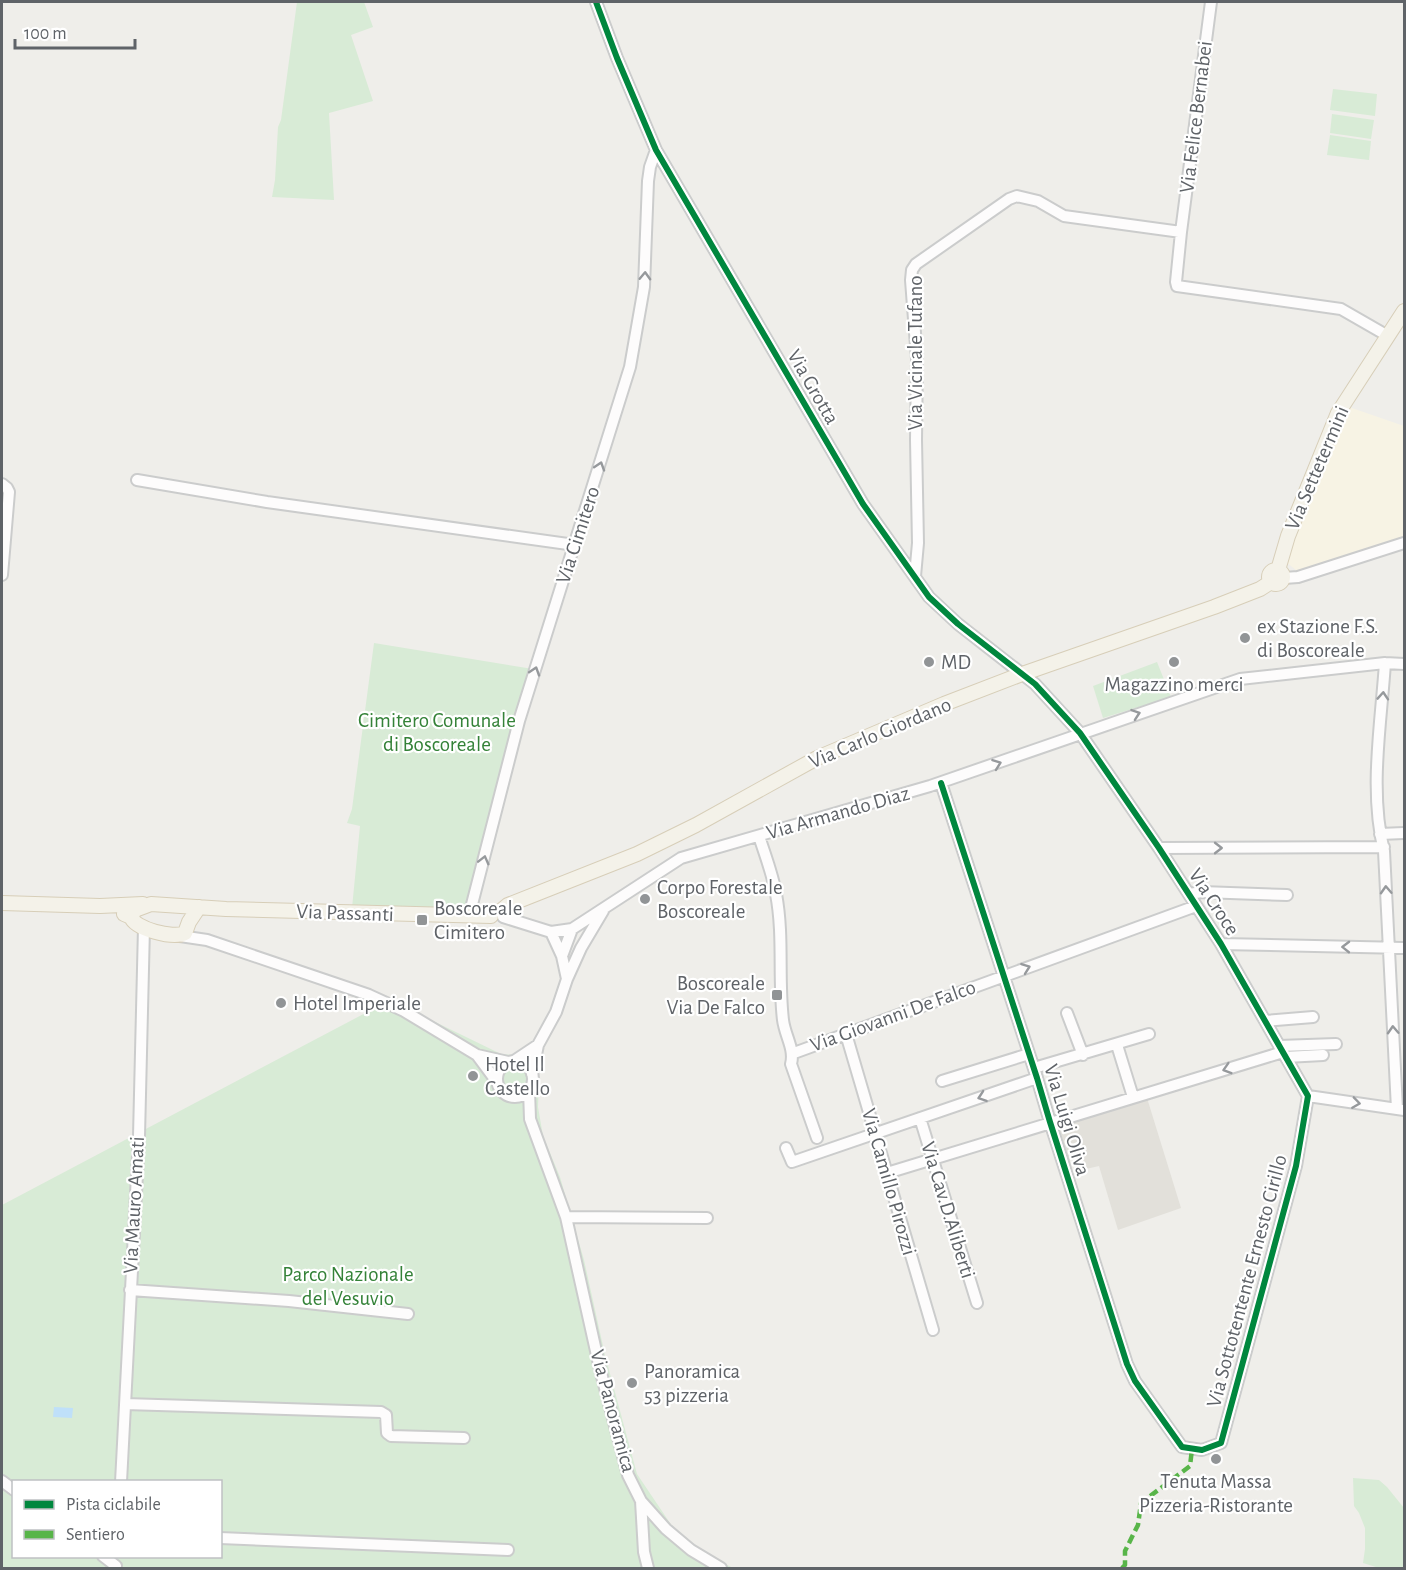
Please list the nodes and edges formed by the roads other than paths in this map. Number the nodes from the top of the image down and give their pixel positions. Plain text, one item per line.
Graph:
1 (596, 2) edge
2 (1211, 2) edge
3 (656, 150) junction
4 (1181, 232) junction
5 (1404, 311) edge
6 (1388, 336) junction
7 (137, 480) dead end
8 (2, 484) edge
9 (1404, 543) edge
10 (575, 545) junction
11 (2, 574) edge
12 (915, 576) junction
13 (1278, 576) junction
14 (1386, 663) junction
15 (1404, 664) edge
16 (1022, 674) junction
17 (1080, 733) junction
18 (941, 783) junction
19 (1404, 833) edge
20 (1380, 834) junction
21 (759, 836) junction
22 (1159, 848) junction
23 (1384, 848) junction
24 (1190, 894) junction
25 (1287, 895) dead end
26 (2, 903) edge
27 (152, 904) junction
28 (167, 905) junction
29 (100, 906) junction
30 (1196, 906) junction
31 (199, 907) junction
32 (604, 909) junction
33 (498, 914) junction
34 (470, 916) junction
35 (131, 917) junction
36 (144, 927) junction
37 (185, 928) junction
38 (572, 929) junction
39 (551, 932) junction
40 (1221, 944) junction
41 (581, 948) junction
42 (1389, 948) junction
43 (1404, 948) edge
44 (562, 956) junction
45 (1004, 976) junction
46 (567, 979) junction
47 (1067, 1013) dead end
48 (1312, 1017) dead end
49 (1265, 1021) junction
50 (846, 1034) junction
51 (1149, 1034) dead end
52 (1336, 1044) dead end
53 (538, 1045) junction
54 (1117, 1045) junction
55 (1283, 1051) junction
56 (794, 1053) junction
57 (1029, 1054) junction
58 (477, 1055) junction
59 (1083, 1055) junction
60 (1323, 1055) dead end
61 (511, 1062) junction
62 (1036, 1073) junction
63 (532, 1074) junction
64 (942, 1081) dead end
65 (497, 1082) junction
66 (529, 1090) junction
67 (507, 1096) junction
68 (1308, 1096) junction
69 (1133, 1097) junction
70 (1401, 1110) edge
71 (920, 1118) junction
72 (530, 1119) junction
73 (1050, 1122) junction
74 (875, 1133) junction
75 (817, 1138) dead end
76 (786, 1148) dead end
77 (932, 1159) junction
78 (887, 1173) junction
79 (566, 1217) junction
80 (707, 1218) dead end
81 (130, 1290) junction
82 (976, 1303) dead end
83 (408, 1314) dead end
84 (933, 1330) dead end
85 (125, 1404) junction
86 (464, 1438) dead end
87 (1192, 1449) joint
88 (121, 1480) edge
89 (641, 1501) junction
90 (222, 1538) edge
91 (508, 1550) dead end
92 (648, 1569) edge
93 (721, 1569) edge

1 - 3 street, Via Grotta
2 - 4 street, Via Felice Bernabei
10 -> 3 street, Via Cimitero
3 - 12 street, Via Grotta
4 - 6 street
4 - 12 street, Via Vicinale Tufano
5 - 6 main road, Via Settetermini
6 - 13 main road, Via Settetermini
7 - 10 street
8 - 11 street
9 - 13 street
34 -> 10 street, Via Cimitero
12 - 16 street, Via Grotta
13 - 16 main road, Via Carlo Giordano
14 - 15 street, Via Armando Diaz
17 -> 14 street, Via Armando Diaz
20 -> 14 street
16 - 17 street, Via Grotta
16 - 33 main road, Via Carlo Giordano
18 -> 17 street, Via Armando Diaz
17 - 22 street, Via Croce
18 - 21 street, Via Armando Diaz
18 - 45 street, Via Luigi Oliva
19 - 20 street
20 - 23 street
21 - 32 street, Via Armando Diaz
21 - 56 street, Via Giovanni De Falco
22 -> 23 street
22 - 24 street, Via Croce
42 -> 23 street
24 - 25 street, Via Croce
24 - 30 street, Via Croce
26 - 29 main road, Via Passanti
27 - 28 main road, Via Passanti
27 - 29 main road, Via Passanti
27 - 35 main road
28 - 31 main road, Via Passanti
28 - 37 main road
29 - 35 main road, Via Passanti
30 - 40 street, Via Croce
45 -> 30 street, Via Giovanni De Falco
31 - 34 main road, Via Passanti
31 - 37 main road
32 - 38 street, Via Armando Diaz
32 - 41 street, Via Armando Diaz
33 - 34 main road, Via Passanti
33 - 39 street, Via Passanti
35 - 36 main road, Via Passanti
36 - 37 main road, Via Passanti
36 - 81 street, Via Mauro Amati
37 - 58 street, Via Panoramica
38 - 39 street, Via Passanti
38 - 41 street
38 - 44 street
39 - 44 street
42 -> 40 street
40 - 49 street, Via Croce
41 - 46 street, Via Armando Diaz
42 - 43 street
70 -> 42 street
44 - 46 street
45 - 50 street, Via Giovanni De Falco
45 - 57 street, Via Luigi Oliva
46 - 53 street, Via Armando Diaz
47 - 59 street, Via Luigi Oliva
48 - 49 street
49 - 55 street, Via Croce
50 - 56 street, Via Giovanni De Falco
50 - 74 street, Via Camillo Pirozzi
51 - 54 street, Via Luigi Oliva
52 - 55 street
53 - 61 street
53 - 63 street, Via Panoramica
54 - 59 street, Via Luigi Oliva
54 - 69 street
55 - 60 street
55 - 68 street, Via Croce
55 -> 69 street
56 - 75 street, Via Giovanni De Falco
57 - 62 street, Via Luigi Oliva
57 - 64 street, Via Luigi Oliva
58 - 61 street, Via Panoramica
58 - 65 street, Via Panoramica
59 - 62 street, Via Luigi Oliva
61 - 63 street, Via Panoramica
61 - 65 street
62 -> 71 street
62 - 73 street, Via Luigi Oliva
63 - 66 street, Via Panoramica
65 - 67 street, Via Panoramica
66 - 67 street
66 - 72 street, Via Panoramica
67 - 72 street, Via Panoramica
68 -> 70 street
68 - 87 street, Via Sottotentente Ernesto Cirillo
69 - 73 street
71 - 74 street
71 - 77 street, Via Cav.D.Aliberti
72 - 79 street, Via Panoramica
73 - 77 street
73 - 87 street, Via Luigi Oliva
74 - 76 street
74 - 78 street, Via Camillo Pirozzi
77 - 78 street
77 - 82 street, Via Cav.D.Aliberti
78 - 84 street, Via Camillo Pirozzi
79 - 80 street
79 - 89 street, Via Panoramica
81 - 83 street
81 - 85 street, Via Mauro Amati
85 - 86 street
85 - 88 street, Via Mauro Amati
89 - 92 street
89 - 93 street, Via Panoramica
90 - 91 street

